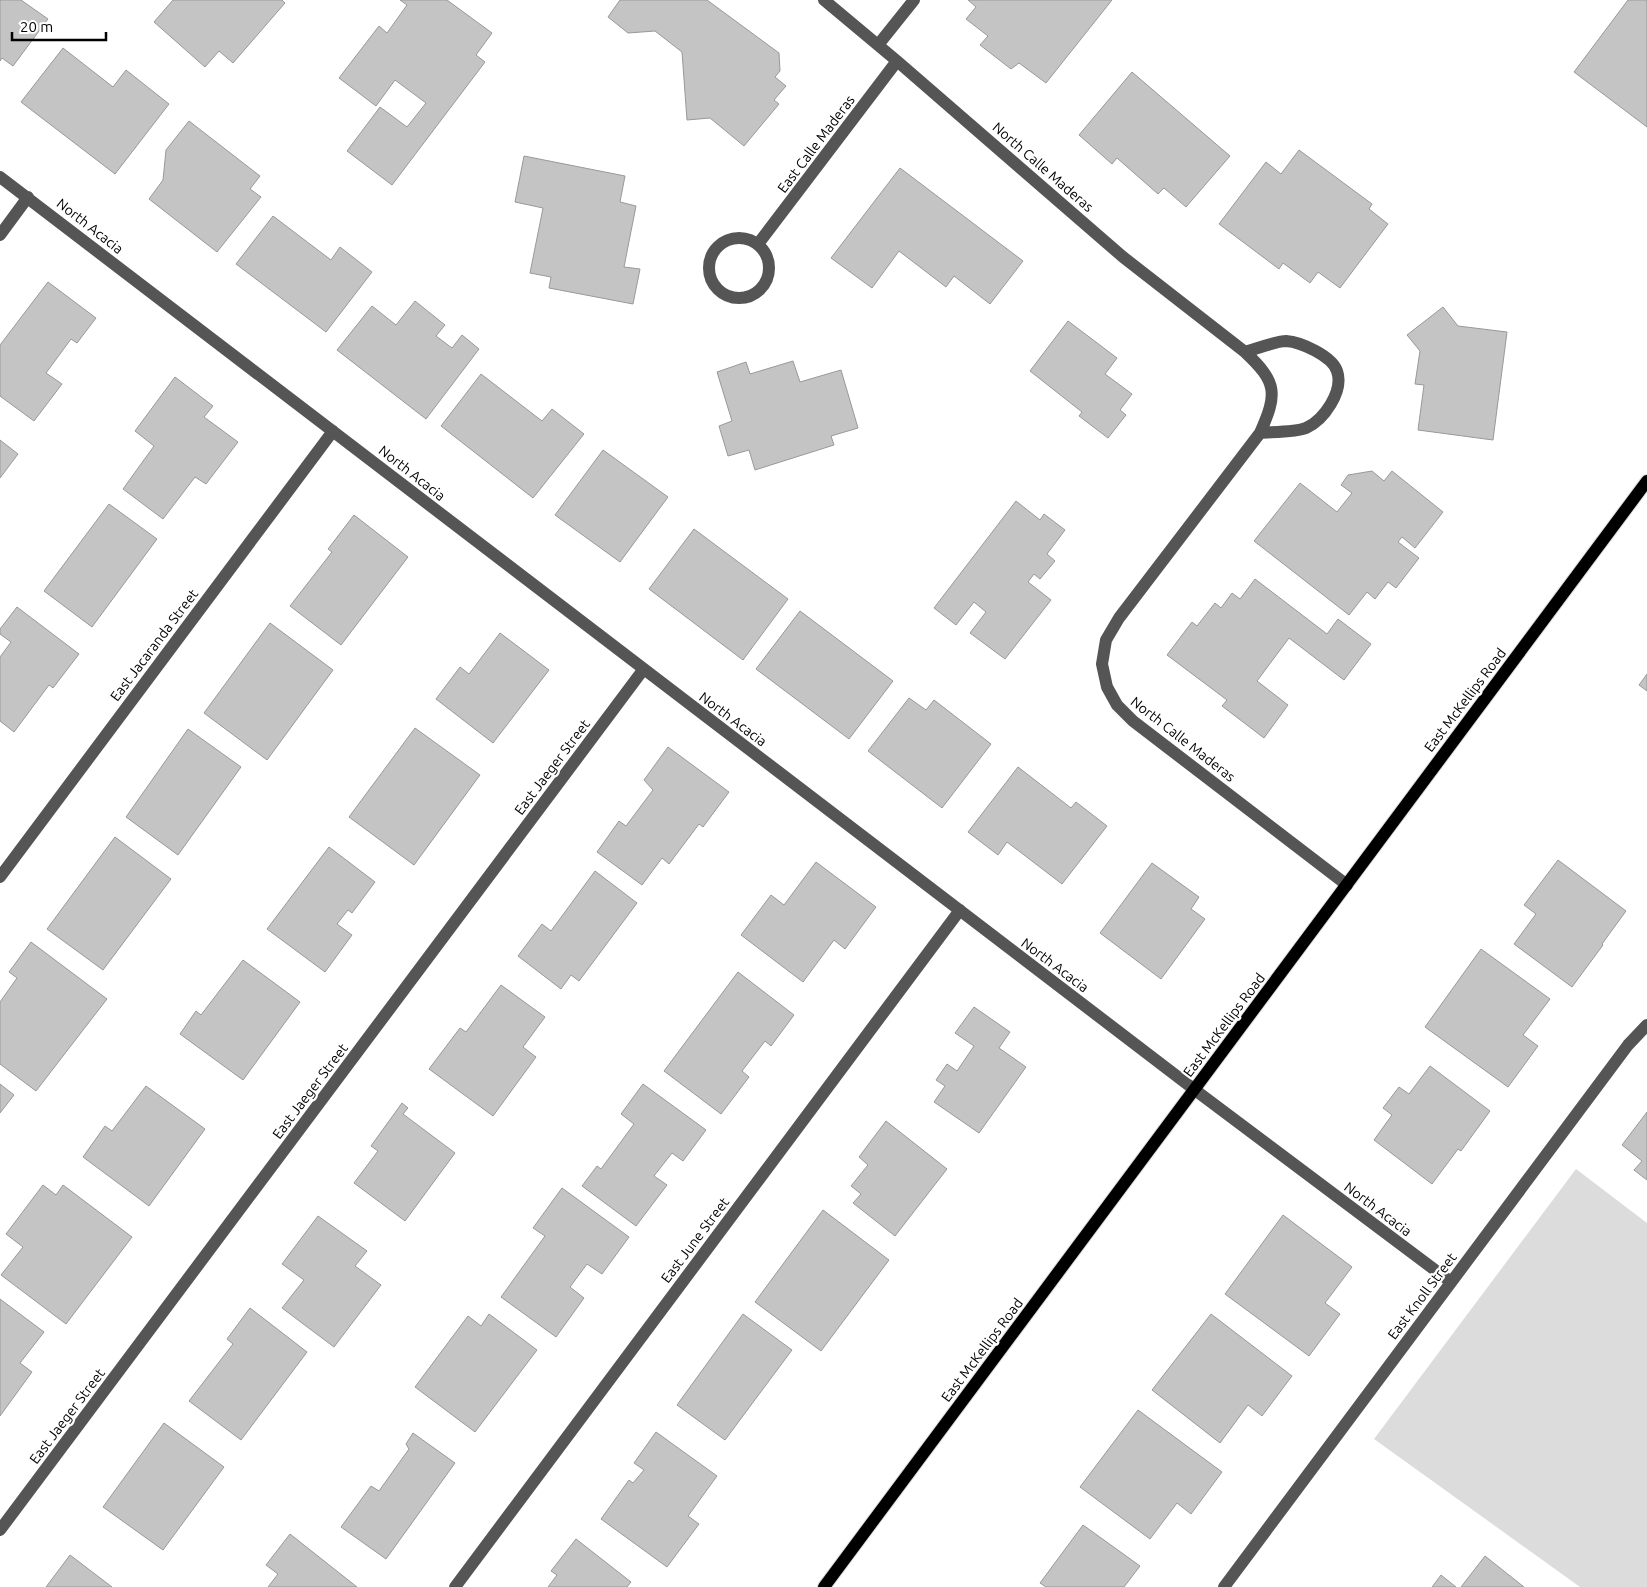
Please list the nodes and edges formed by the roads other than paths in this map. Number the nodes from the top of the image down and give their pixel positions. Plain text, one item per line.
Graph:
1 (824, 0) edge
2 (914, 0) edge
3 (878, 45) junction
4 (897, 61) junction
5 (0, 176) edge
6 (28, 197) junction
7 (0, 235) edge
8 (758, 244) junction
9 (1246, 352) junction
10 (333, 431) junction
11 (1260, 433) junction
12 (1647, 481) edge
13 (643, 670) junction
14 (0, 877) edge
15 (1347, 885) junction
16 (960, 910) junction
17 (1647, 1026) edge
18 (1195, 1090) junction
19 (1450, 1282) junction
20 (0, 1530) edge
21 (455, 1587) edge
22 (824, 1587) edge
23 (1224, 1587) edge

1 - 3 street, North Calle Maderas
2 - 3 street
3 - 4 street, North Calle Maderas
4 - 8 street, East Calle Maderas
4 - 9 street, North Calle Maderas
5 - 6 street, North Acacia
6 - 7 street
6 - 10 street, North Acacia
8 - 8 street
9 - 11 street, North Calle Maderas
9 - 11 street
10 - 13 street, North Acacia
10 - 14 street, East Jacaranda Street
11 - 15 street, North Calle Maderas
12 - 15 main road, East McKellips Road
13 - 16 street, North Acacia
13 - 20 street, East Jaeger Street
15 - 18 main road, East McKellips Road
16 - 18 street, North Acacia
16 - 21 street, East June Street
17 - 19 street, East Knoll Street
18 - 19 street, North Acacia
18 - 22 main road, East McKellips Road
19 - 23 street, East Knoll Street

